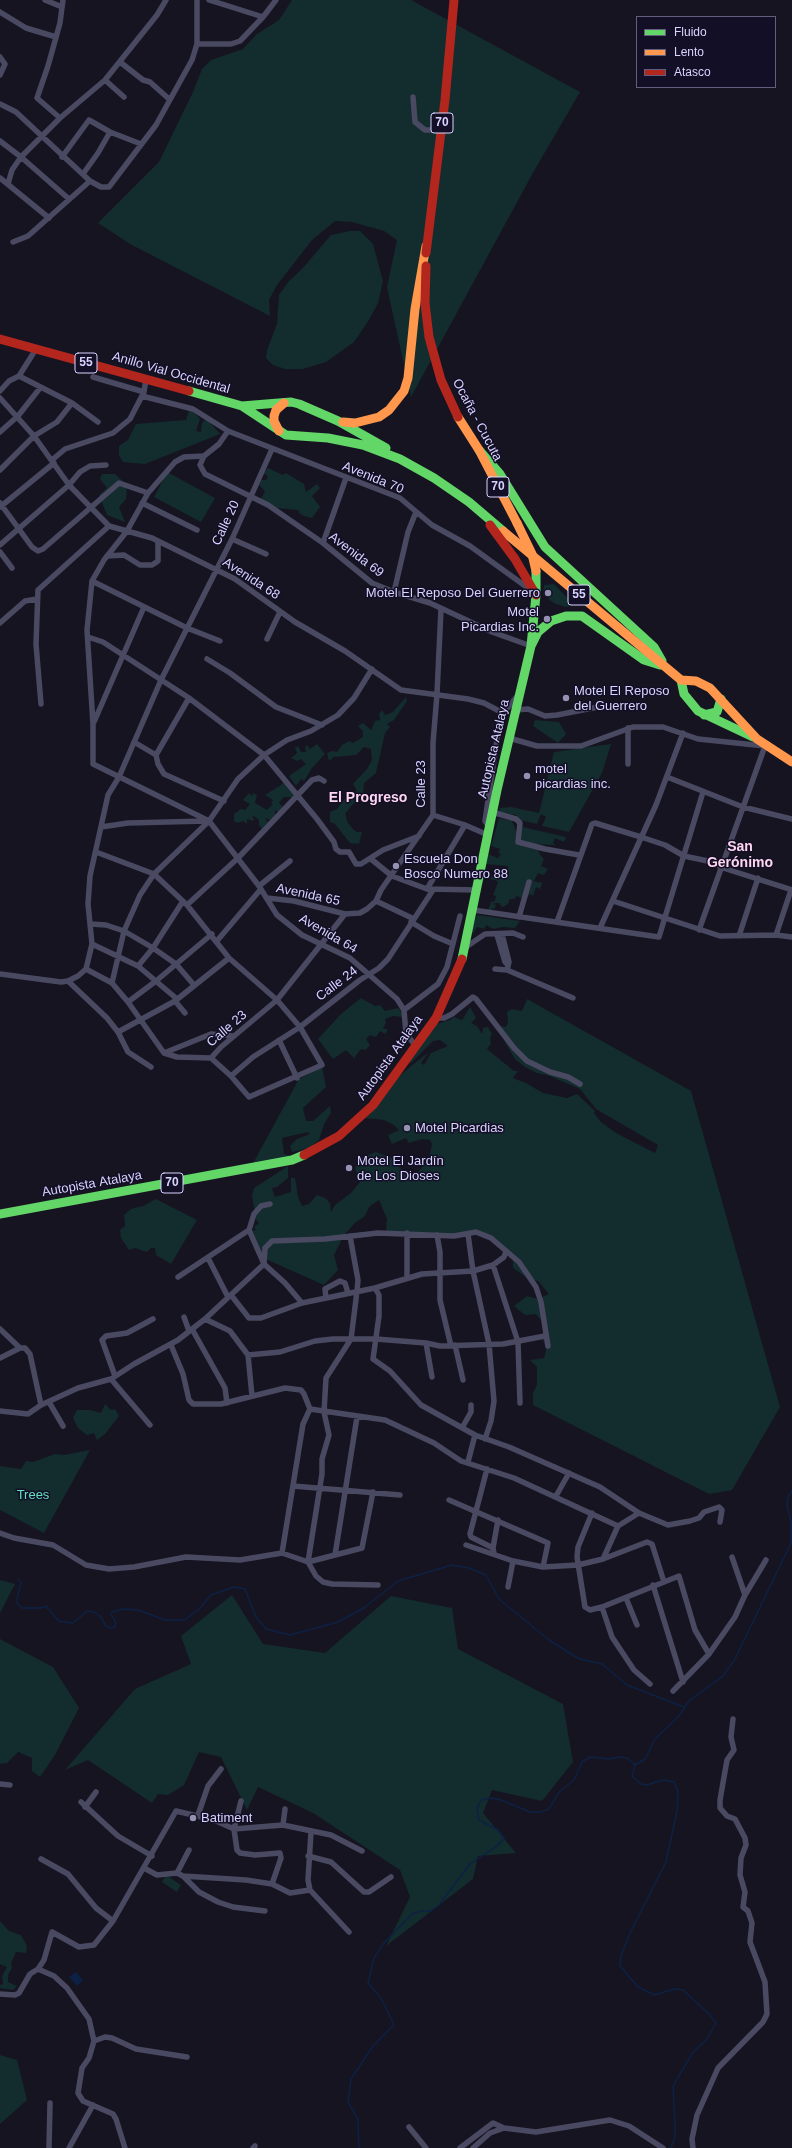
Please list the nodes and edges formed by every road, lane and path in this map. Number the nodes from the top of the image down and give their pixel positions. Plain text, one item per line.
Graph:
1 (45, 0) edge
2 (63, 0) edge
3 (166, 0) edge
4 (197, 0) edge
5 (209, 0) edge
6 (276, 0) edge
7 (454, 0) edge
8 (62, 7) junction
9 (0, 12) edge
10 (263, 17) junction
11 (56, 36) junction
12 (197, 44) junction
13 (0, 57) edge
14 (120, 62) junction
15 (0, 75) edge
16 (105, 80) junction
17 (124, 97) dead end
18 (412, 97) dead end
19 (169, 99) junction
20 (0, 104) edge
21 (60, 118) junction
22 (441, 130) junction
23 (110, 132) junction
24 (40, 137) junction
25 (0, 141) edge
26 (141, 144) junction
27 (21, 157) junction
28 (62, 157) junction
29 (83, 174) junction
30 (0, 178) edge
31 (90, 181) junction
32 (8, 184) junction
33 (69, 199) junction
34 (49, 218) junction
35 (13, 242) dead end
36 (426, 246) junction
37 (0, 339) edge
38 (36, 349) junction
39 (18, 376) junction
40 (93, 376) dead end
41 (146, 379) junction
42 (40, 388) junction
43 (0, 391) edge
44 (143, 394) junction
45 (0, 398) edge
46 (284, 403) junction
47 (72, 404) junction
48 (242, 406) junction
49 (18, 416) junction
50 (338, 421) junction
51 (98, 422) dead end
52 (228, 431) junction
53 (0, 432) edge
54 (279, 432) junction
55 (34, 436) junction
56 (272, 449) junction
57 (479, 450) junction
58 (204, 456) junction
59 (400, 460) junction
60 (53, 462) junction
61 (106, 465) dead end
62 (0, 470) edge
63 (346, 478) junction
64 (69, 485) junction
65 (148, 493) junction
66 (251, 497) junction
67 (142, 503) junction
68 (1, 506) edge
69 (90, 507) junction
70 (477, 510) junction
71 (416, 512) junction
72 (109, 526) junction
73 (19, 529) junction
74 (197, 530) dead end
75 (127, 531) junction
76 (232, 538) junction
77 (158, 541) junction
78 (323, 543) junction
79 (0, 545) edge
80 (0, 552) edge
81 (266, 554) dead end
82 (107, 556) junction
83 (12, 568) dead end
84 (216, 569) junction
85 (92, 581) junction
86 (394, 592) junction
87 (536, 594) junction
88 (37, 599) junction
89 (144, 607) junction
90 (441, 609) junction
91 (280, 612) junction
92 (0, 623) edge
93 (187, 628) junction
94 (88, 637) junction
95 (267, 639) dead end
96 (220, 641) dead end
97 (531, 646) junction
98 (124, 655) junction
99 (207, 659) dead end
100 (665, 667) junction
101 (372, 669) junction
102 (161, 680) junction
103 (681, 680) junction
104 (520, 692) junction
105 (437, 694) junction
106 (189, 698) junction
107 (721, 699) junction
108 (41, 704) dead end
109 (598, 707) dead end
110 (515, 710) junction
111 (501, 712) junction
112 (704, 715) junction
113 (94, 724) junction
114 (322, 725) junction
115 (628, 728) junction
116 (683, 733) junction
117 (509, 738) junction
118 (757, 739) junction
119 (134, 742) junction
120 (765, 746) junction
121 (156, 755) junction
122 (264, 755) junction
123 (792, 762) edge
124 (628, 764) dead end
125 (119, 777) junction
126 (667, 778) junction
127 (324, 780) dead end
128 (703, 792) junction
129 (298, 796) junction
130 (224, 801) junction
131 (743, 806) junction
132 (492, 812) junction
133 (432, 815) junction
134 (792, 819) edge
135 (209, 821) junction
136 (466, 825) junction
137 (101, 827) junction
138 (488, 831) junction
139 (420, 836) junction
140 (641, 837) junction
141 (96, 852) junction
142 (579, 855) junction
143 (684, 856) junction
144 (238, 858) junction
145 (371, 858) junction
146 (290, 861) dead end
147 (721, 866) junction
148 (154, 874) junction
149 (392, 876) junction
150 (758, 878) junction
151 (529, 882) dead end
152 (260, 888) junction
153 (430, 889) junction
154 (477, 890) junction
155 (792, 890) edge
156 (267, 898) junction
157 (376, 901) junction
158 (613, 901) junction
159 (185, 903) junction
160 (473, 910) junction
161 (345, 914) junction
162 (460, 916) dead end
163 (519, 917) junction
164 (665, 918) junction
165 (412, 920) junction
166 (557, 922) junction
167 (91, 924) junction
168 (600, 928) junction
169 (699, 930) junction
170 (124, 931) junction
171 (212, 934) junction
172 (499, 934) junction
173 (776, 935) junction
174 (739, 936) junction
175 (523, 937) dead end
176 (792, 937) edge
177 (216, 942) junction
178 (92, 944) junction
179 (453, 944) junction
180 (319, 945) junction
181 (466, 947) junction
182 (154, 948) junction
183 (118, 955) junction
184 (229, 958) junction
185 (176, 964) junction
186 (138, 966) junction
187 (507, 967) junction
188 (86, 969) junction
189 (495, 969) dead end
190 (0, 974) edge
191 (370, 974) junction
192 (68, 981) junction
193 (156, 982) junction
194 (112, 983) junction
195 (194, 985) junction
196 (573, 998) dead end
197 (176, 1000) junction
198 (277, 1000) junction
199 (128, 1002) junction
200 (404, 1010) junction
201 (185, 1013) dead end
202 (436, 1018) junction
203 (139, 1020) junction
204 (300, 1027) junction
205 (118, 1032) junction
206 (233, 1036) junction
207 (279, 1040) junction
208 (416, 1046) junction
209 (164, 1053) junction
210 (211, 1058) junction
211 (151, 1067) dead end
212 (231, 1076) junction
213 (296, 1078) junction
214 (580, 1084) dead end
215 (270, 1204) dead end
216 (0, 1214) edge
217 (249, 1230) junction
218 (407, 1233) junction
219 (468, 1234) junction
220 (437, 1235) junction
221 (350, 1236) junction
222 (506, 1250) junction
223 (208, 1258) junction
224 (264, 1264) junction
225 (494, 1265) junction
226 (473, 1271) junction
227 (439, 1272) junction
228 (178, 1277) dead end
229 (407, 1278) junction
230 (375, 1288) junction
231 (357, 1291) junction
232 (348, 1292) junction
233 (230, 1296) junction
234 (326, 1298) junction
235 (302, 1303) junction
236 (184, 1317) dead end
237 (153, 1319) dead end
238 (205, 1319) junction
239 (0, 1329) edge
240 (190, 1330) junction
241 (545, 1336) junction
242 (350, 1339) junction
243 (376, 1339) junction
244 (518, 1342) junction
245 (426, 1343) junction
246 (489, 1344) junction
247 (171, 1345) junction
248 (453, 1345) junction
249 (548, 1346) dead end
250 (20, 1348) junction
251 (248, 1355) junction
252 (0, 1358) edge
253 (432, 1377) dead end
254 (113, 1378) junction
255 (463, 1380) dead end
256 (252, 1396) junction
257 (49, 1402) junction
258 (227, 1403) junction
259 (520, 1403) dead end
260 (41, 1405) junction
261 (471, 1405) dead end
262 (310, 1409) junction
263 (1, 1411) edge
264 (324, 1412) junction
265 (357, 1417) junction
266 (0, 1419) edge
267 (150, 1425) dead end
268 (63, 1426) dead end
269 (462, 1428) junction
270 (475, 1435) junction
271 (485, 1439) junction
272 (468, 1462) junction
273 (487, 1469) junction
274 (569, 1473) junction
275 (293, 1486) junction
276 (318, 1488) junction
277 (346, 1490) junction
278 (373, 1492) junction
279 (400, 1494) dead end
280 (556, 1496) junction
281 (449, 1500) dead end
282 (475, 1510) junction
283 (592, 1513) junction
284 (639, 1513) junction
285 (498, 1520) junction
286 (720, 1522) dead end
287 (618, 1526) junction
288 (0, 1533) edge
289 (466, 1545) dead end
290 (492, 1548) junction
291 (282, 1553) junction
292 (494, 1554) junction
293 (335, 1556) junction
294 (732, 1557) dead end
295 (603, 1559) junction
296 (766, 1560) dead end
297 (513, 1561) junction
298 (308, 1562) junction
299 (578, 1565) junction
300 (543, 1568) junction
301 (664, 1582) junction
302 (378, 1584) dead end
303 (653, 1585) junction
304 (508, 1587) dead end
305 (745, 1595) junction
306 (626, 1598) junction
307 (602, 1607) junction
308 (637, 1625) dead end
309 (709, 1654) junction
310 (683, 1682) junction
311 (650, 1684) dead end
312 (673, 1690) dead end
313 (733, 1719) dead end
314 (221, 1769) dead end
315 (0, 1784) edge
316 (10, 1785) dead end
317 (96, 1792) dead end
318 (241, 1801) dead end
319 (81, 1802) dead end
320 (85, 1807) junction
321 (285, 1810) dead end
322 (198, 1815) junction
323 (283, 1825) junction
324 (234, 1829) junction
325 (311, 1832) junction
326 (189, 1850) dead end
327 (362, 1851) dead end
328 (152, 1856) junction
329 (308, 1856) junction
330 (41, 1859) dead end
331 (144, 1868) junction
332 (177, 1873) junction
333 (183, 1876) junction
334 (391, 1877) dead end
335 (308, 1880) junction
336 (272, 1884) junction
337 (310, 1890) junction
338 (296, 1891) junction
339 (266, 1911) dead end
340 (113, 1921) junction
341 (349, 1932) dead end
342 (38, 1969) junction
343 (0, 1994) edge
344 (94, 2041) junction
345 (187, 2057) dead end
346 (50, 2103) dead end
347 (93, 2105) junction
348 (409, 2127) dead end
349 (504, 2128) junction
350 (49, 2148) edge
351 (69, 2148) edge
352 (125, 2148) edge
353 (426, 2148) edge
354 (460, 2148) edge
355 (473, 2148) edge
356 (661, 2148) edge
357 (694, 2148) edge

1 - 8 street
2 - 8 street
3 - 14 street
4 - 12 street
5 - 10 street
6 - 10 street
7 - 22 main road, 70
8 - 11 street
9 - 11 street
10 - 12 street
11 - 21 street
12 - 19 street
13 - 15 street
14 - 16 street
14 - 19 street
16 - 17 street
16 - 21 street
18 - 22 street
19 - 26 street
20 - 24 street
21 - 24 street
22 - 36 main road, 70
23 - 26 street
23 - 28 street
23 - 29 street
24 - 27 street
24 - 28 street
25 - 27 street
26 - 31 street
27 - 32 street
27 - 33 street
28 - 29 street
29 - 31 street
30 - 32 street
31 - 33 street
32 - 34 street
33 - 34 street
34 - 35 street
36 - 50 main road
36 - 57 main road, Ocaña - Cucuta / 70
37 - 38 main road, Anillo Vial Occidental / 55
38 - 39 street
38 - 41 main road, Anillo Vial Occidental / 55
39 - 42 street
39 - 43 street
40 - 44 street, Avenida 70
41 - 44 street
41 - 48 main road, Anillo Vial Occidental / 55
42 - 47 street
42 - 49 street
44 - 52 street, Avenida 70
44 - 60 street
45 - 49 street, Avenida 68
46 - 48 main road, Anillo Vial Occidental / 55
46 - 50 main road, Anillo Vial Occidental / 55
46 - 54 main road
47 - 51 street
47 - 55 street
48 - 54 main road, Anillo Vial Occidental / 55
49 - 53 street
49 - 55 street, Avenida 68
50 - 59 main road, Anillo Vial Occidental / 55
52 - 56 street, Avenida 70
52 - 58 street
54 - 59 main road, Anillo Vial Occidental / 55
55 - 60 street, Avenida 68
55 - 62 street
56 - 63 street, Avenida 70
56 - 66 street, Calle 20
57 - 87 main road, Ocaña - Cucuta / 70, bridge
57 - 100 main road
58 - 65 street
58 - 66 street, Avenida 69
59 - 70 main road, Anillo Vial Occidental / 55
60 - 64 street, Avenida 68
60 - 68 street
61 - 64 street
63 - 71 street, Avenida 70
63 - 78 street
64 - 69 street, Avenida 68
64 - 73 street
65 - 67 street
65 - 69 street
66 - 76 street, Calle 20
66 - 78 street, Avenida 69
67 - 74 street
67 - 75 street
68 - 73 street
69 - 72 street, Avenida 68
69 - 73 street
70 - 87 main road
70 - 100 main road, Anillo Vial Occidental / 55
71 - 86 street
71 - 87 street, Avenida 70
72 - 75 street, Avenida 68
72 - 88 street
73 - 79 street
75 - 77 street, Avenida 68
75 - 82 street
76 - 81 street
76 - 84 street, Calle 20
77 - 82 street
77 - 84 street, Avenida 68
78 - 86 street, Avenida 69
80 - 83 street
82 - 85 street
84 - 91 street, Avenida 68
84 - 93 street, Calle 20
85 - 89 street
85 - 94 street
86 - 90 street, Avenida 69
87 - 97 main road, Ocaña - Cucuta / 70
88 - 92 street
88 - 108 street
89 - 93 street
89 - 98 street
90 - 97 street, Avenida 69
90 - 105 street, Calle 23
91 - 95 street
91 - 101 street, Avenida 68
93 - 96 street
93 - 102 street, Calle 20
94 - 98 street
94 - 113 street
97 - 100 main road
97 - 104 main road, Autopista Atalaya / 70
98 - 102 street
98 - 113 street
99 - 114 street
100 - 103 main road, Anillo Vial Occidental / 55
101 - 105 street, Avenida 68
101 - 114 street
102 - 106 street
102 - 119 street, Calle 20
103 - 107 main road, Anillo Vial Occidental / 55
103 - 112 main road, Anillo Vial Occidental / 55
104 - 110 main road, Autopista Atalaya / 70
104 - 111 street
105 - 111 street, Avenida 68
105 - 133 street, Calle 23
106 - 121 street
106 - 122 street
107 - 112 main road
107 - 118 main road, Anillo Vial Occidental / 55
109 - 110 street
110 - 117 main road, Autopista Atalaya / 70
111 - 138 street
112 - 118 main road, Anillo Vial Occidental / 55
113 - 125 street
114 - 122 street
115 - 116 street
115 - 117 street
115 - 124 street
116 - 120 street
116 - 126 street
117 - 132 main road, Autopista Atalaya / 70
118 - 120 main road, Anillo Vial Occidental / 55
119 - 121 street
119 - 125 street, Calle 20
120 - 123 main road, Anillo Vial Occidental / 55
120 - 131 street
121 - 130 street
122 - 129 street
122 - 130 street
125 - 135 street
125 - 137 street, Calle 20
126 - 128 street
126 - 140 street
127 - 129 street
128 - 131 street
128 - 143 street
129 - 144 street
129 - 145 street
130 - 135 street
131 - 134 street
131 - 147 street
132 - 138 main road, Autopista Atalaya / 70
132 - 142 street
133 - 136 street
133 - 139 street, Calle 23
135 - 137 street
135 - 144 street, Avenida 64
135 - 148 street
136 - 138 street
136 - 153 street, Calle 24
137 - 141 street, Calle 20
138 - 154 main road, Autopista Atalaya / 70
139 - 145 street
139 - 149 street, Calle 23
140 - 142 street
140 - 143 street
140 - 158 street
141 - 148 street
141 - 167 street, Calle 20
142 - 166 street
143 - 147 street
143 - 164 street
144 - 152 street, Avenida 64
144 - 159 street
145 - 149 street
146 - 152 street
147 - 150 street
147 - 169 street
148 - 159 street
148 - 170 street
149 - 153 street
149 - 157 street, Calle 23
150 - 155 street
150 - 174 street
151 - 163 street
152 - 156 street, Avenida 64
152 - 177 street
153 - 154 street
153 - 165 street, Calle 24
154 - 160 main road, Autopista Atalaya / 70
155 - 173 street
156 - 161 street, Avenida 65
156 - 180 street, Avenida 64
157 - 161 street, Calle 23
157 - 165 street
158 - 164 street
158 - 168 street
159 - 171 street
159 - 182 street
160 - 163 street
160 - 181 main road, Autopista Atalaya / 70
161 - 180 street, Calle 23
162 - 179 street
163 - 166 street
164 - 168 street
164 - 169 street
165 - 179 street
165 - 191 street, Calle 24
166 - 168 street
167 - 170 street
167 - 178 street, Calle 20
169 - 174 street
170 - 182 street
170 - 183 street
171 - 177 street
171 - 185 street
172 - 175 street
172 - 181 street
172 - 187 street
173 - 174 street
173 - 176 street
177 - 184 street
178 - 183 street
178 - 188 street, Calle 20
179 - 200 street
180 - 191 street, Avenida 64
180 - 198 street, Calle 23
181 - 202 main road, Autopista Atalaya / 70
182 - 185 street
182 - 186 street
183 - 186 street
183 - 194 street
184 - 195 street
184 - 198 street
185 - 193 street
185 - 195 street
186 - 193 street
187 - 189 street
187 - 196 street
188 - 192 street
188 - 194 street
190 - 192 street
191 - 200 street, Avenida 64
191 - 204 street, Calle 24
192 - 205 street
193 - 197 street
193 - 199 street
194 - 199 street
195 - 197 street
197 - 201 street
197 - 203 street
198 - 204 street
198 - 206 street, Calle 23
199 - 203 street
200 - 208 street
202 - 208 main road, Autopista Atalaya / 70
202 - 214 street
203 - 205 street
203 - 209 street
204 - 207 street, Calle 24
204 - 213 street
205 - 211 street
206 - 209 street
206 - 210 street, Calle 23
207 - 212 street, Calle 24
207 - 213 street
208 - 216 main road, Autopista Atalaya / 70
209 - 210 street
210 - 212 street
212 - 213 street
215 - 217 street
217 - 223 street
217 - 224 street
218 - 220 street
218 - 221 street
218 - 229 street
219 - 220 street
219 - 222 street
219 - 226 street
220 - 227 street
221 - 224 street
221 - 231 street
222 - 225 street
222 - 241 street
223 - 228 street
223 - 233 street
224 - 233 street
224 - 235 street
225 - 226 street
225 - 244 street
226 - 227 street
226 - 246 street
227 - 229 street
227 - 248 street
229 - 230 street
230 - 231 street
230 - 243 street
231 - 232 street
231 - 242 street
232 - 234 street
232 - 234 street
233 - 235 street
233 - 238 street
234 - 235 street
236 - 240 street
237 - 254 street
238 - 240 street
238 - 251 street
239 - 250 street
240 - 247 street
240 - 258 street
241 - 244 street
241 - 249 street
242 - 243 street
242 - 251 street
242 - 264 street
243 - 245 street
243 - 269 street
244 - 246 street
244 - 259 street
245 - 248 street
245 - 253 street
246 - 248 street
246 - 271 street
247 - 254 street
247 - 258 street
248 - 255 street
250 - 252 street
250 - 260 street
251 - 256 street
254 - 257 street
254 - 267 street
256 - 258 street
256 - 262 street
257 - 260 street
257 - 268 street
260 - 263 street
261 - 269 street
262 - 264 street
262 - 275 street
263 - 266 street
264 - 265 street
264 - 276 street
265 - 272 street
265 - 277 street
269 - 270 street
270 - 271 street
270 - 272 street
271 - 274 street
272 - 273 street
273 - 280 street
273 - 282 street
274 - 280 street
274 - 284 street
275 - 276 street
275 - 291 street
276 - 277 street
276 - 298 street
277 - 278 street
277 - 293 street
278 - 279 street
278 - 293 street
280 - 283 street
281 - 282 street
282 - 285 street
282 - 290 street
283 - 287 street
283 - 299 street
284 - 286 street
284 - 287 street
285 - 290 street
285 - 300 street
287 - 295 street
288 - 291 street
289 - 292 street
290 - 292 street
291 - 298 street
292 - 297 street
293 - 298 street
294 - 305 street
295 - 299 street
295 - 301 street
296 - 305 street
297 - 300 street
297 - 304 street
298 - 302 street
299 - 300 street
299 - 307 street
301 - 303 street
301 - 309 street
303 - 306 street
303 - 310 street
305 - 309 street
306 - 307 street
306 - 308 street
307 - 311 street
309 - 310 street
310 - 312 street
313 - 357 street
314 - 322 street
315 - 316 street
317 - 320 street
318 - 324 street
319 - 320 street
320 - 328 street
321 - 323 street
322 - 324 street
322 - 328 street
323 - 324 street
323 - 325 street
324 - 336 street
325 - 327 street
325 - 329 street
326 - 332 street
328 - 331 street
329 - 334 street
329 - 335 street
330 - 340 street
331 - 332 street
331 - 340 street
332 - 333 street
333 - 336 street
333 - 339 street
335 - 337 street
335 - 338 street
336 - 338 street
337 - 338 street
337 - 341 street
340 - 342 street
342 - 343 street
342 - 344 street
344 - 345 street
344 - 347 street
346 - 350 street
347 - 351 street
347 - 352 street
348 - 353 street
349 - 354 street
349 - 355 street
349 - 356 street

